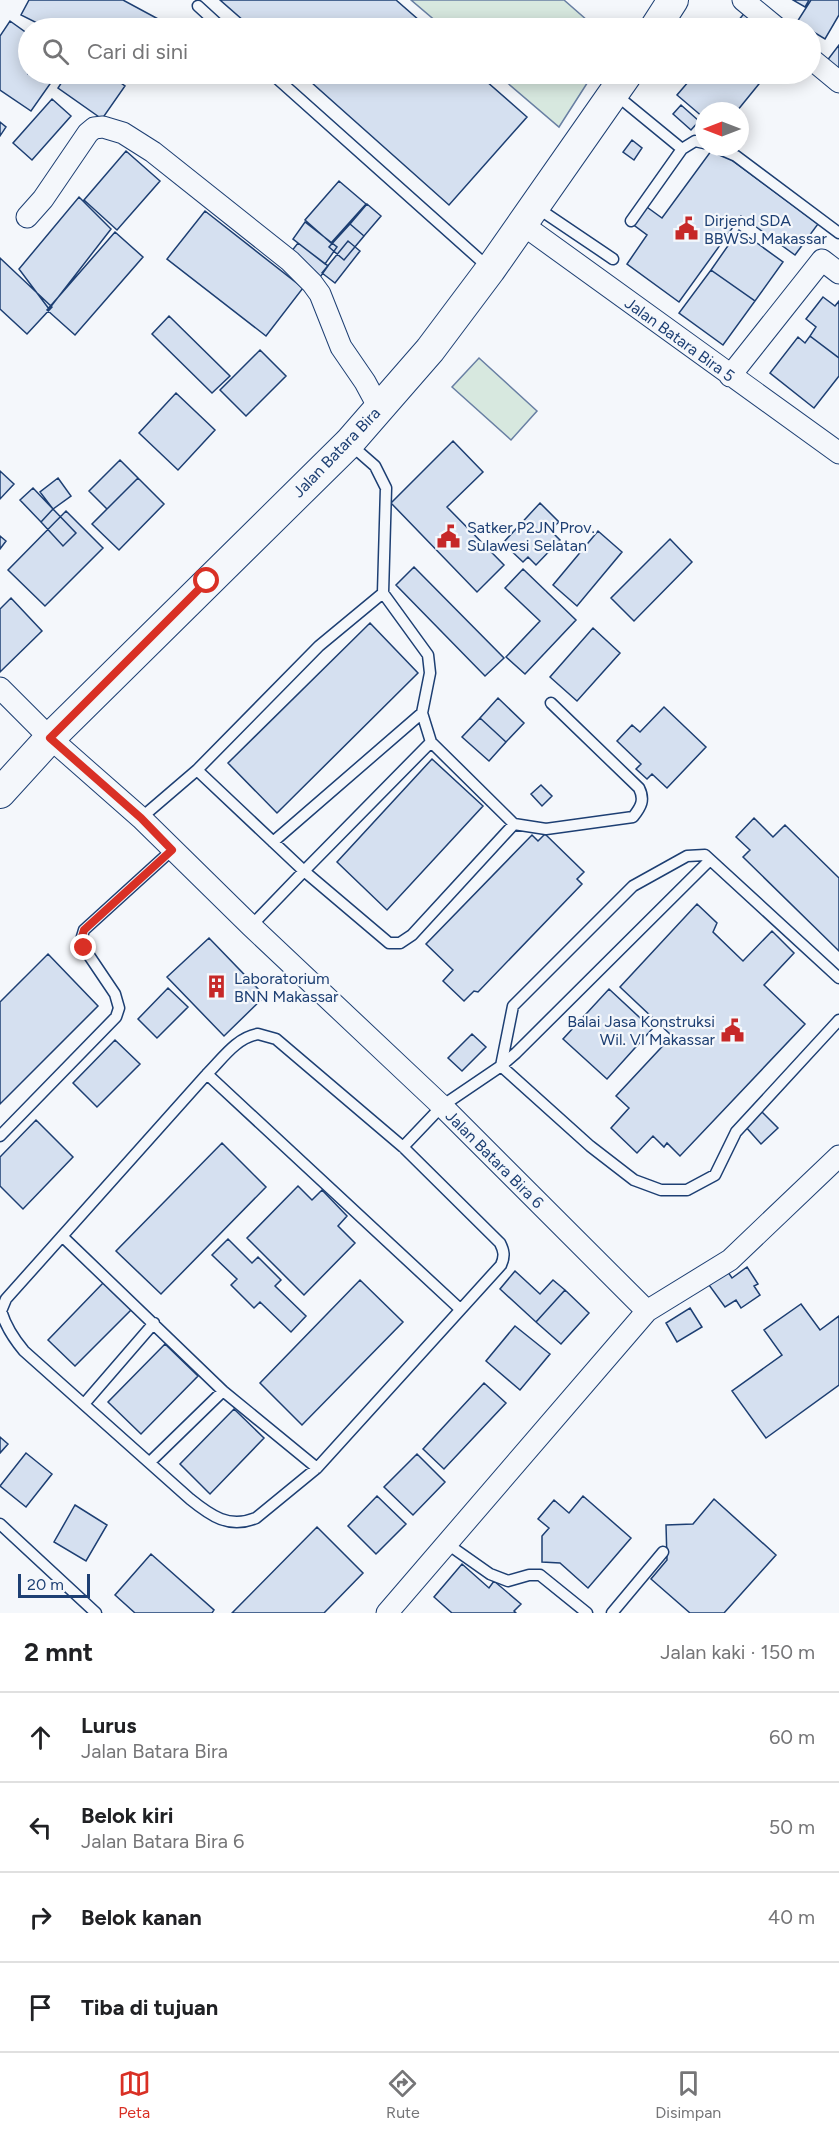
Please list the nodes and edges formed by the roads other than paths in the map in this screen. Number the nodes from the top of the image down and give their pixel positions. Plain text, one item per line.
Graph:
1 (673, 0) edge
2 (743, 0) edge
3 (198, 6) dead end
4 (211, 18) edge
5 (661, 18) edge
6 (765, 18) edge
7 (821, 67) edge
8 (839, 82) edge
9 (283, 84) edge
10 (620, 84) edge
11 (622, 84) edge
12 (695, 141) edge
13 (682, 149) junction
14 (736, 156) edge
15 (529, 215) junction
16 (27, 217) dead end
17 (631, 221) dead end
18 (839, 233) edge
19 (613, 259) dead end
20 (490, 270) junction
21 (839, 273) edge
22 (730, 376) junction
23 (380, 408) junction
24 (349, 443) junction
25 (839, 453) edge
26 (383, 593) junction
27 (0, 688) edge
28 (551, 703) dead end
29 (422, 713) junction
30 (50, 738) junction
31 (431, 742) junction
32 (197, 770) junction
33 (0, 793) edge
34 (141, 818) junction
35 (514, 824) junction
36 (273, 842) junction
37 (172, 850) junction
38 (710, 860) junction
39 (304, 871) junction
40 (251, 926) junction
41 (839, 978) edge
42 (839, 1020) edge
43 (501, 1066) junction
44 (207, 1074) junction
45 (442, 1106) junction
46 (0, 1136) edge
47 (403, 1147) junction
48 (839, 1156) edge
49 (63, 1237) junction
50 (460, 1309) junction
51 (647, 1311) junction
52 (154, 1323) junction
53 (223, 1391) junction
54 (84, 1404) junction
55 (150, 1462) junction
56 (317, 1468) junction
57 (0, 1524) edge
58 (446, 1543) junction
59 (663, 1552) dead end
60 (96, 1613) edge
61 (387, 1613) edge
62 (587, 1613) edge
63 (612, 1613) edge

1 - 5 street
2 - 6 street
3 - 4 lane
7 - 8 street
9 - 20 lane
10 - 15 street, Jalan Batara Bira
11 - 13 lane
12 - 13 lane
13 - 17 lane
14 - 18 lane
15 - 19 lane
15 - 20 street, Jalan Batara Bira
15 - 22 street, Jalan Batara Bira 5
16 - 23 street
20 - 23 street, Jalan Batara Bira
21 - 22 street
22 - 25 street, Jalan Batara Bira 5
23 - 24 street, Jalan Batara Bira
24 - 26 lane
24 - 30 street, Jalan Batara Bira
26 - 29 lane
26 - 32 lane
27 - 30 street, Jalan Batara Bira 6
28 - 35 lane
29 - 31 lane
29 - 36 lane
30 - 33 street, Jalan Batara Bira
30 - 34 street, Jalan Batara Bira 6
31 - 35 lane
31 - 39 lane
32 - 34 lane
32 - 36 lane
34 - 37 street, Jalan Batara Bira 6
35 - 39 lane
36 - 39 lane
37 - 40 street, Jalan Batara Bira 6
37 - 46 lane
38 - 41 lane
38 - 43 lane
38 - 43 lane
39 - 40 lane
40 - 45 street, Jalan Batara Bira 6
42 - 43 lane
43 - 45 lane
44 - 47 lane
44 - 49 lane
44 - 50 lane
45 - 47 lane
45 - 51 street, Jalan Batara Bira 6
47 - 50 lane
48 - 51 street
49 - 52 lane
49 - 54 lane
50 - 56 lane
51 - 58 street
52 - 53 lane
52 - 54 lane
53 - 55 lane
53 - 56 lane
54 - 55 lane
55 - 56 lane
57 - 60 lane
58 - 61 street
58 - 62 lane
59 - 63 lane

